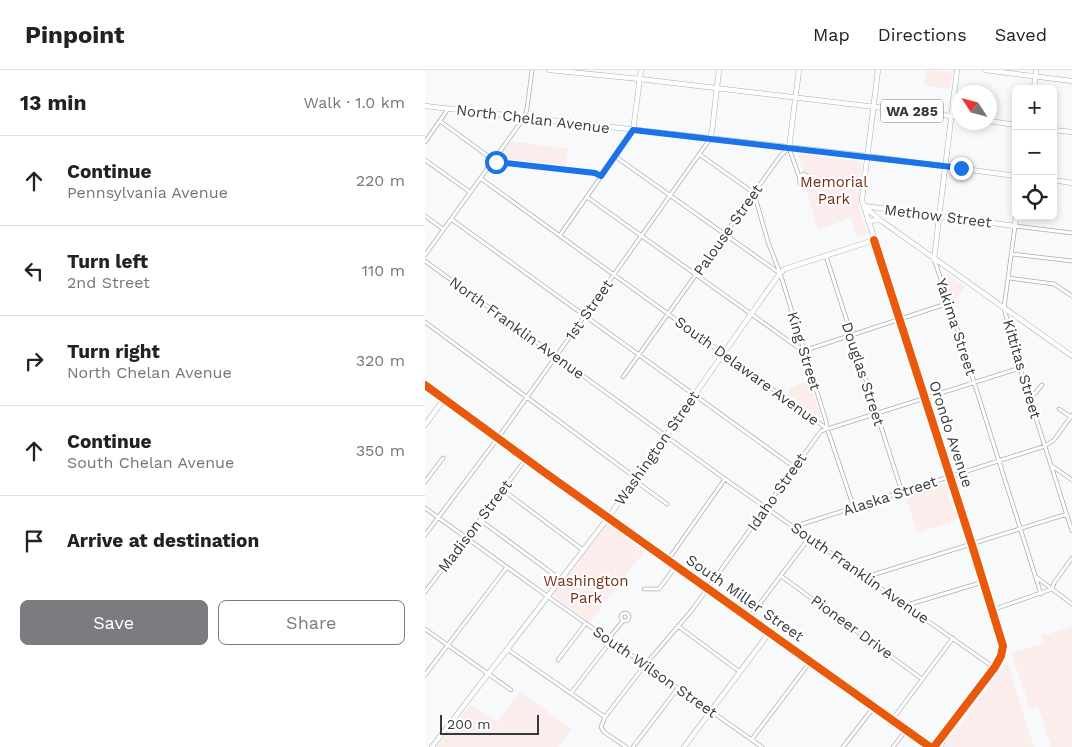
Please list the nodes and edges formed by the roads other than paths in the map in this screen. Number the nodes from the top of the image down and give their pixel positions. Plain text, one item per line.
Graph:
1 (532, 70) edge
2 (549, 70) edge
3 (641, 70) edge
4 (719, 70) edge
5 (799, 70) edge
6 (878, 70) edge
7 (957, 70) edge
8 (985, 70) edge
9 (1036, 70) edge
10 (1035, 77) junction
11 (640, 79) junction
12 (1072, 81) edge
13 (1034, 85) edge
14 (717, 88) junction
15 (796, 98) junction
16 (425, 106) edge
17 (873, 107) junction
18 (448, 109) junction
19 (951, 115) junction
20 (524, 118) junction
21 (440, 121) junction
22 (997, 122) edge
23 (1012, 124) edge
24 (633, 130) junction
25 (1057, 130) edge
26 (1072, 132) edge
27 (710, 139) junction
28 (425, 142) edge
29 (789, 148) junction
30 (699, 154) junction
31 (616, 156) junction
32 (867, 156) junction
33 (425, 160) edge
34 (493, 160) junction
35 (945, 166) junction
36 (1012, 175) edge
37 (601, 176) junction
38 (799, 176) dead end
39 (480, 178) junction
40 (1057, 180) edge
41 (1072, 182) edge
42 (470, 192) junction
43 (754, 193) junction
44 (670, 195) junction
45 (587, 197) junction
46 (864, 206) junction
47 (425, 216) edge
48 (938, 217) junction
49 (451, 219) junction
50 (1016, 220) edge
51 (868, 221) junction
52 (883, 222) junction
53 (1015, 226) junction
54 (443, 229) junction
55 (1072, 233) edge
56 (725, 234) junction
57 (560, 235) junction
58 (641, 235) junction
59 (874, 240) junction
60 (1012, 254) junction
61 (425, 255) edge
62 (826, 256) junction
63 (934, 259) junction
64 (425, 261) edge
65 (1072, 261) edge
66 (780, 273) junction
67 (613, 274) junction
68 (697, 274) junction
69 (1009, 278) junction
70 (1072, 296) edge
71 (949, 303) junction
72 (1004, 308) junction
73 (751, 313) junction
74 (668, 314) junction
75 (585, 316) junction
76 (899, 319) junction
77 (425, 322) edge
78 (851, 335) junction
79 (803, 350) junction
80 (723, 354) junction
81 (639, 355) junction
82 (556, 356) junction
83 (1072, 356) edge
84 (1020, 368) junction
85 (623, 377) dead end
86 (974, 382) junction
87 (425, 385) edge
88 (1042, 385) dead end
89 (694, 395) junction
90 (609, 396) joint
91 (527, 397) junction
92 (925, 398) junction
93 (444, 399) junction
94 (1030, 399) junction
95 (1059, 409) dead end
96 (875, 414) junction
97 (1071, 417) edge
98 (425, 424) edge
99 (827, 428) junction
100 (665, 436) junction
101 (497, 438) junction
102 (1045, 446) junction
103 (443, 458) dead end
104 (526, 459) junction
105 (999, 461) junction
106 (1052, 466) junction
107 (794, 468) junction
108 (950, 477) junction
109 (635, 479) junction
110 (725, 479) junction
111 (1072, 480) edge
112 (425, 482) edge
113 (503, 490) junction
114 (902, 492) junction
115 (667, 504) dead end
116 (425, 508) edge
117 (766, 508) junction
118 (854, 508) junction
119 (1067, 514) junction
120 (439, 518) junction
121 (608, 518) junction
122 (480, 520) junction
123 (793, 527) junction
124 (1021, 529) junction
125 (1072, 531) edge
126 (425, 535) edge
127 (466, 538) junction
128 (809, 538) junction
129 (972, 545) junction
130 (583, 550) junction
131 (1072, 558) edge
132 (668, 560) junction
133 (676, 566) junction
134 (507, 568) junction
135 (781, 576) junction
136 (866, 577) junction
137 (1036, 577) junction
138 (560, 579) junction
139 (983, 582) junction
140 (644, 589) dead end
141 (708, 589) junction
142 (1052, 589) junction
143 (425, 592) edge
144 (1041, 594) junction
145 (547, 596) junction
146 (1072, 604) edge
147 (907, 605) junction
148 (992, 610) junction
149 (749, 618) junction
150 (623, 621) dead end
151 (586, 624) junction
152 (678, 626) junction
153 (425, 629) edge
154 (769, 633) junction
155 (953, 638) junction
156 (609, 640) junction
157 (448, 645) junction
158 (507, 649) junction
159 (558, 660) dead end
160 (810, 662) junction
161 (989, 664) dead end
162 (645, 665) junction
163 (740, 672) junction
164 (488, 674) junction
165 (425, 675) edge
166 (923, 679) junction
167 (678, 688) junction
168 (511, 690) dead end
169 (571, 694) junction
170 (874, 707) junction
171 (711, 711) junction
172 (605, 717) junction
173 (892, 720) junction
174 (906, 730) junction
175 (944, 734) junction
176 (751, 740) junction
177 (432, 747) edge
178 (625, 747) edge
179 (633, 747) edge
180 (684, 747) edge
181 (762, 747) edge
182 (843, 747) edge
183 (893, 747) edge
184 (930, 747) edge
185 (934, 747) edge
186 (941, 747) edge

1 - 20 street
2 - 11 main road, WA 285
3 - 11 main road
4 - 14 main road, 1st Street
5 - 15 main road
6 - 17 main road, Orondo Avenue
7 - 19 main road, Yakima Street
8 - 10 main road
9 - 10 main road
10 - 12 main road
10 - 13 main road
11 - 14 main road, WA 285
11 - 24 main road
14 - 15 main road, WA 285
14 - 27 main road, 1st Street
15 - 17 main road, WA 285
15 - 29 main road
16 - 18 main road, North Chelan Avenue
17 - 19 main road, WA 285
17 - 32 main road, Orondo Avenue
18 - 20 main road, North Chelan Avenue
18 - 21 street
19 - 35 main road, Yakima Street
20 - 24 main road, North Chelan Avenue
20 - 34 street
21 - 28 street
21 - 34 street
22 - 23 main road
24 - 27 main road, North Chelan Avenue
24 - 31 street
25 - 26 main road
27 - 29 main road, North Chelan Avenue
27 - 30 street, 1st Street
29 - 32 main road, North Chelan Avenue
29 - 38 street
29 - 43 street, Palouse Street
30 - 43 street
30 - 44 street, 1st Street
31 - 37 street
31 - 44 street
32 - 35 main road, North Chelan Avenue
32 - 46 main road, Orondo Avenue
33 - 42 street
34 - 37 street
34 - 39 street
35 - 36 main road, North Chelan Avenue
35 - 48 main road, Yakima Street
37 - 45 street
39 - 42 street
39 - 57 street, South Delaware Avenue
40 - 41 main road
42 - 49 street
43 - 56 street, Palouse Street
43 - 66 street, King Street
44 - 56 street
44 - 58 street, 1st Street
45 - 57 street
45 - 58 street
46 - 48 main road, Methow Street
46 - 51 main road, Orondo Avenue
46 - 52 main road
47 - 54 street
48 - 53 main road, Methow Street
48 - 63 main road, Yakima Street
49 - 54 street
49 - 75 street
50 - 53 main road, Kittitas Street
51 - 52 main road
51 - 59 main road, Orondo Avenue
52 - 63 main road
53 - 55 street, Methow Street
53 - 60 street, Kittitas Street
54 - 61 street
56 - 66 street
56 - 68 street, Palouse Street
57 - 67 street, South Delaware Avenue
58 - 67 street, 1st Street
58 - 68 street
59 - 62 main road
59 - 76 main road, Orondo Avenue
60 - 65 street
60 - 69 street, Kittitas Street
62 - 66 main road
62 - 78 street, Douglas Street
63 - 71 street, Yakima Street
63 - 72 main road
64 - 82 street, North Franklin Avenue
66 - 73 main road, Washington Street
66 - 79 street, King Street
67 - 74 street, South Delaware Avenue
67 - 75 street, 1st Street
68 - 73 street
68 - 74 street, Palouse Street
69 - 70 street
69 - 72 street, Kittitas Street
71 - 76 street
71 - 86 street, Yakima Street
72 - 83 main road
72 - 84 street, Kittitas Street
73 - 79 street
73 - 80 main road, Washington Street
74 - 80 street, South Delaware Avenue
74 - 81 street, Palouse Street
75 - 81 street
75 - 82 street, 1st Street
76 - 78 street
76 - 92 main road, Orondo Avenue
77 - 91 street
78 - 79 street
78 - 96 street, Douglas Street
79 - 99 street, King Street
80 - 89 main road, Washington Street
80 - 99 street, South Delaware Avenue
81 - 85 street, Palouse Street
81 - 89 street
82 - 90 street, North Franklin Avenue
82 - 91 street, 1st Street
84 - 86 street
84 - 94 street, Kittitas Street
86 - 92 street
86 - 105 street, Yakima Street
87 - 93 main road, South Miller Street
88 - 94 street
89 - 100 main road, Washington Street
89 - 107 street
90 - 100 street, South Franklin Avenue
91 - 101 street, 1st Street
91 - 109 street
92 - 96 street
92 - 108 main road, Orondo Avenue
93 - 98 main road
93 - 101 main road, South Miller Street
94 - 102 street, Kittitas Street
95 - 97 street
96 - 99 street
96 - 114 street, Douglas Street
97 - 102 street
99 - 107 street, Idaho Street
99 - 118 street, King Street
100 - 109 main road, Washington Street
100 - 110 street, South Franklin Avenue
101 - 104 main road, South Miller Street
101 - 120 street, 1st Street
102 - 105 street, Alaska Street
102 - 106 street, Kittitas Street
103 - 112 street
104 - 113 street, Madison Street
104 - 121 main road, South Miller Street
105 - 108 street, Alaska Street
105 - 124 street, Yakima Street
106 - 111 street
106 - 119 street, Kittitas Street
107 - 117 street, Idaho Street
108 - 114 street, Alaska Street
108 - 129 main road, Orondo Avenue
109 - 115 street
109 - 121 main road, Washington Street
110 - 117 street, South Franklin Avenue
110 - 132 street
113 - 122 street, Madison Street
113 - 130 street
114 - 118 street, Alaska Street
116 - 120 street, South Wilson Street
117 - 123 street, South Franklin Avenue
117 - 141 street, Idaho Street
118 - 123 street, Alaska Street
119 - 124 street
119 - 125 street, Kittitas Street
120 - 126 street, 1st Street
120 - 127 street, South Wilson Street
121 - 130 main road, Washington Street
121 - 132 main road, South Miller Street
122 - 127 street, Madison Street
122 - 138 street
123 - 128 street, South Franklin Avenue
124 - 129 street
124 - 137 street, Yakima Street
127 - 134 street, South Wilson Street
127 - 143 street, Madison Street
128 - 135 street
128 - 136 street, South Franklin Avenue
129 - 136 street
129 - 139 main road, Orondo Avenue
130 - 138 main road, Washington Street
131 - 142 street
132 - 133 main road, South Miller Street
133 - 140 street
133 - 141 main road, South Miller Street
134 - 145 street, South Wilson Street
134 - 157 street
135 - 149 street
135 - 166 street, Pioneer Drive
136 - 147 street, South Franklin Avenue
137 - 142 street
137 - 144 street, Yakima Street
138 - 145 main road, Washington Street
139 - 147 street
139 - 148 main road, Orondo Avenue
141 - 149 main road, South Miller Street
141 - 152 street, Idaho Street
142 - 144 street
142 - 146 street
144 - 148 street
145 - 151 street, South Wilson Street
145 - 158 main road, Washington Street
147 - 155 street, South Franklin Avenue
148 - 175 main road, Orondo Avenue
149 - 154 main road, South Miller Street
150 - 156 street
151 - 156 street, South Wilson Street
151 - 159 street
152 - 162 street, Idaho Street
152 - 163 street
153 - 157 street
154 - 160 main road, South Miller Street
154 - 163 main road
155 - 161 street, South Franklin Avenue
155 - 166 street
156 - 162 street, South Wilson Street
156 - 169 street
157 - 164 street
157 - 165 street
158 - 164 main road, Washington Street
158 - 169 street
160 - 170 main road, South Miller Street
160 - 176 street
162 - 167 street, South Wilson Street
162 - 172 street, Idaho Street
163 - 171 main road
164 - 168 street
164 - 177 main road, Washington Street
166 - 173 street
167 - 171 street, South Wilson Street
167 - 179 street
169 - 172 street
170 - 173 main road, South Miller Street
170 - 182 street
171 - 176 street, South Wilson Street
171 - 180 main road
172 - 178 street
173 - 174 main road, South Miller Street
174 - 183 street
174 - 184 main road, South Miller Street
175 - 185 main road
175 - 186 main road
176 - 181 street, South Wilson Street

